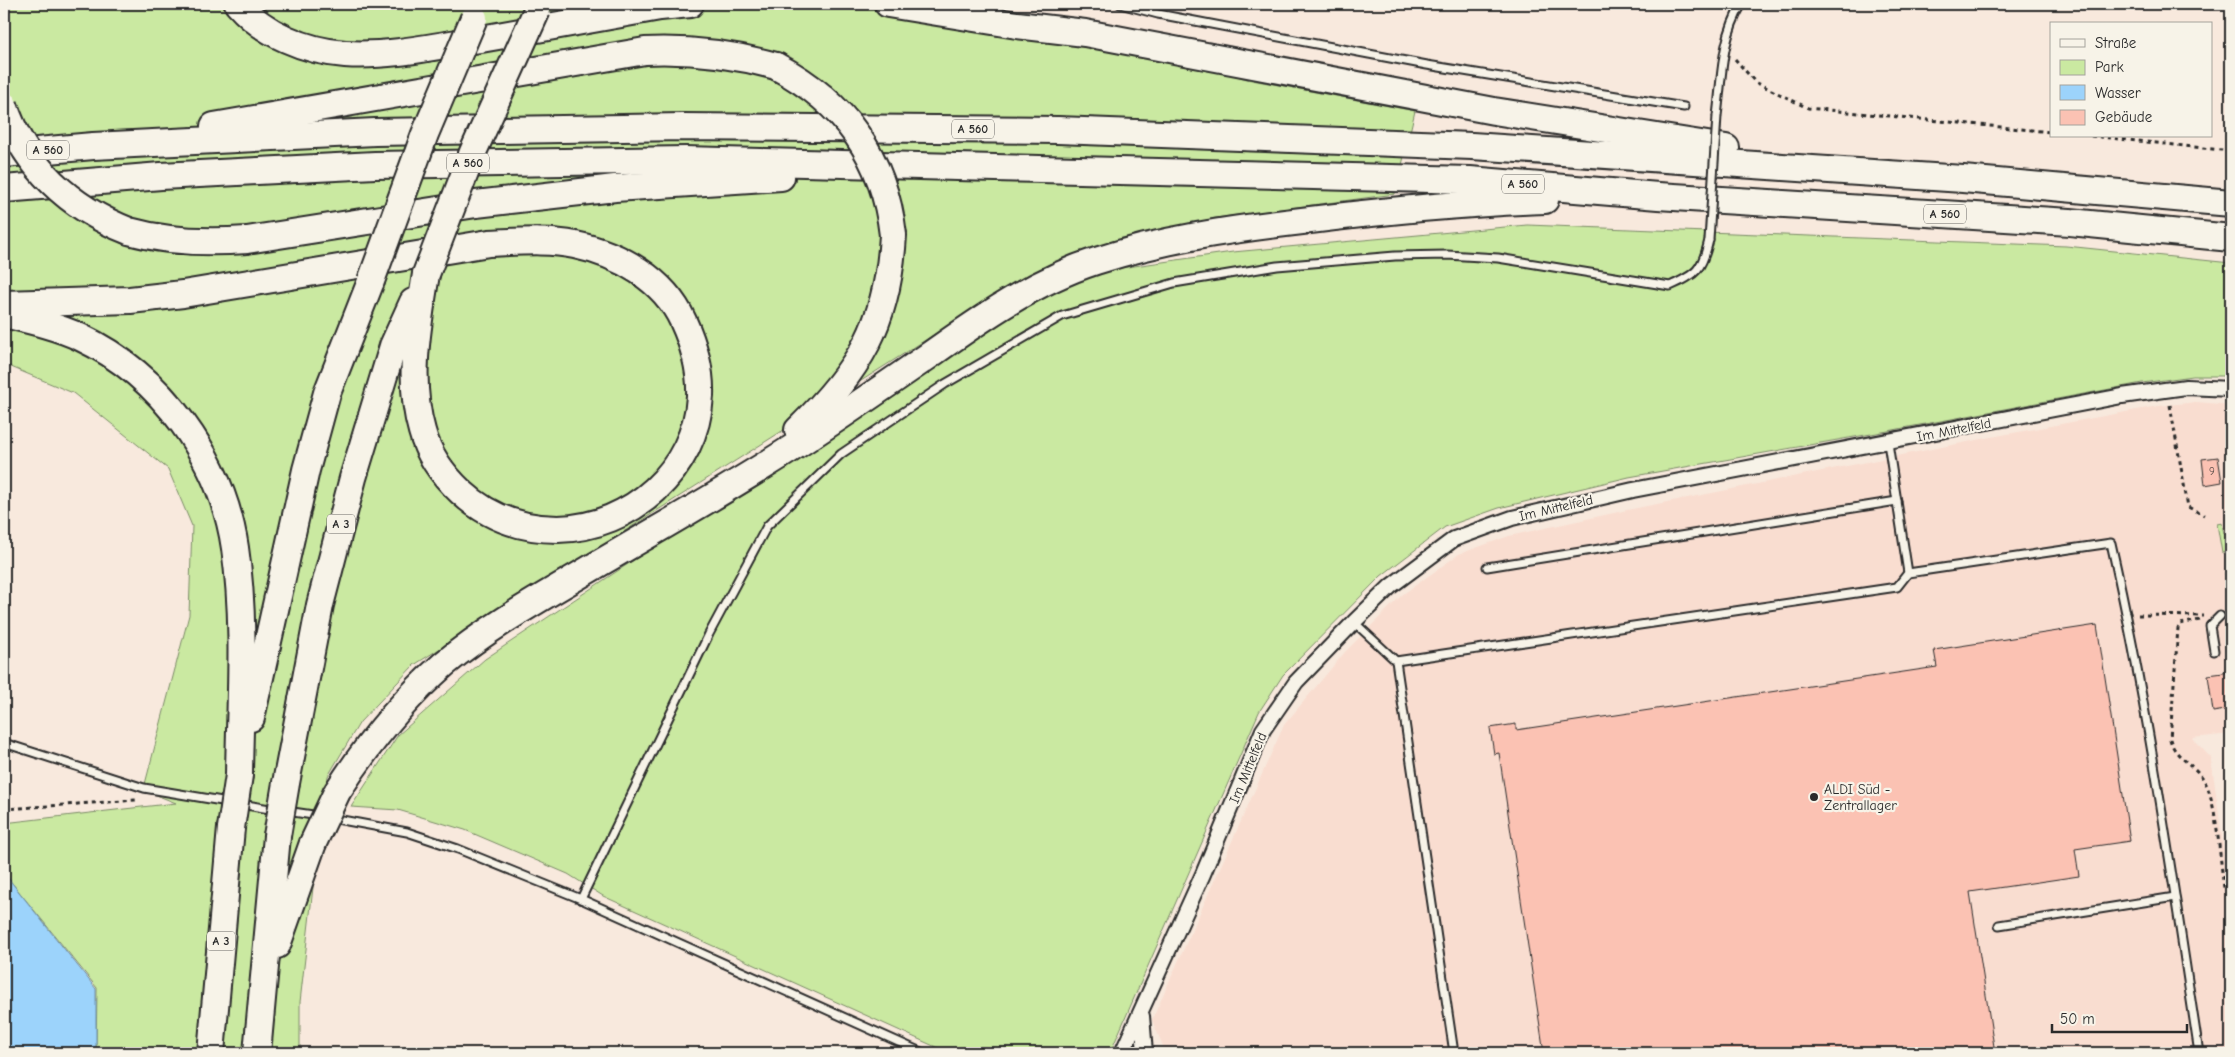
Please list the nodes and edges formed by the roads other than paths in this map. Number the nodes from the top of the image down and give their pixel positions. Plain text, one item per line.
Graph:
1 (238, 4) edge
2 (690, 4) edge
3 (888, 4) edge
4 (1005, 4) edge
5 (1120, 4) edge
6 (1742, 4) edge
7 (538, 7) edge
8 (477, 9) edge
9 (1085, 33) junction
10 (4, 105) edge
11 (1684, 107) dead end
12 (92, 146) junction
13 (4, 154) edge
14 (934, 166) junction
15 (1853, 171) junction
16 (4, 189) edge
17 (1658, 196) junction
18 (2231, 203) edge
19 (2231, 238) edge
20 (426, 274) junction
21 (4, 304) edge
22 (4, 314) edge
23 (2231, 389) edge
24 (1888, 443) junction
25 (751, 473) junction
26 (1897, 501) junction
27 (1487, 567) dead end
28 (1908, 573) junction
29 (2217, 616) road end
30 (1354, 622) junction
31 (2214, 651) dead end
32 (1396, 661) junction
33 (4, 743) edge
34 (239, 775) junction
35 (2175, 897) junction
36 (581, 899) junction
37 (1999, 925) dead end
38 (262, 991) junction
39 (1142, 1012) junction
40 (211, 1053) edge
41 (257, 1053) edge
42 (924, 1053) edge
43 (1122, 1053) edge
44 (1146, 1053) edge
45 (1454, 1053) edge
46 (2199, 1053) edge

1 - 2 highway
3 - 9 highway
4 - 9 highway
5 - 11 lane
6 - 36 lane, bridge
7 - 20 highway, A 3, bridge
8 - 34 highway, A 3, bridge
9 - 15 highway
10 - 14 highway, bridge
12 - 13 highway, A 560
12 - 15 highway, A 560
12 - 25 highway, bridge
14 - 16 highway, A 560
14 - 17 highway, A 560
15 - 18 highway, A 560
17 - 19 highway, A 560
17 - 25 highway
20 - 21 highway
20 - 38 highway, A 3, bridge
22 - 34 highway
23 - 24 street, Im Mittelfeld
24 - 26 lane
24 - 30 street, Im Mittelfeld
25 - 38 highway, bridge
26 - 27 lane
26 - 28 lane
28 - 32 lane
28 - 35 lane
29 - 31 lane
30 - 32 lane
30 - 39 street, Im Mittelfeld
32 - 45 lane
33 - 36 lane
34 - 40 highway, A 3, bridge
35 - 37 lane
35 - 46 lane
36 - 42 lane
38 - 41 highway, A 3
39 - 43 street, Im Mittelfeld
39 - 44 street, Im Mittelfeld

